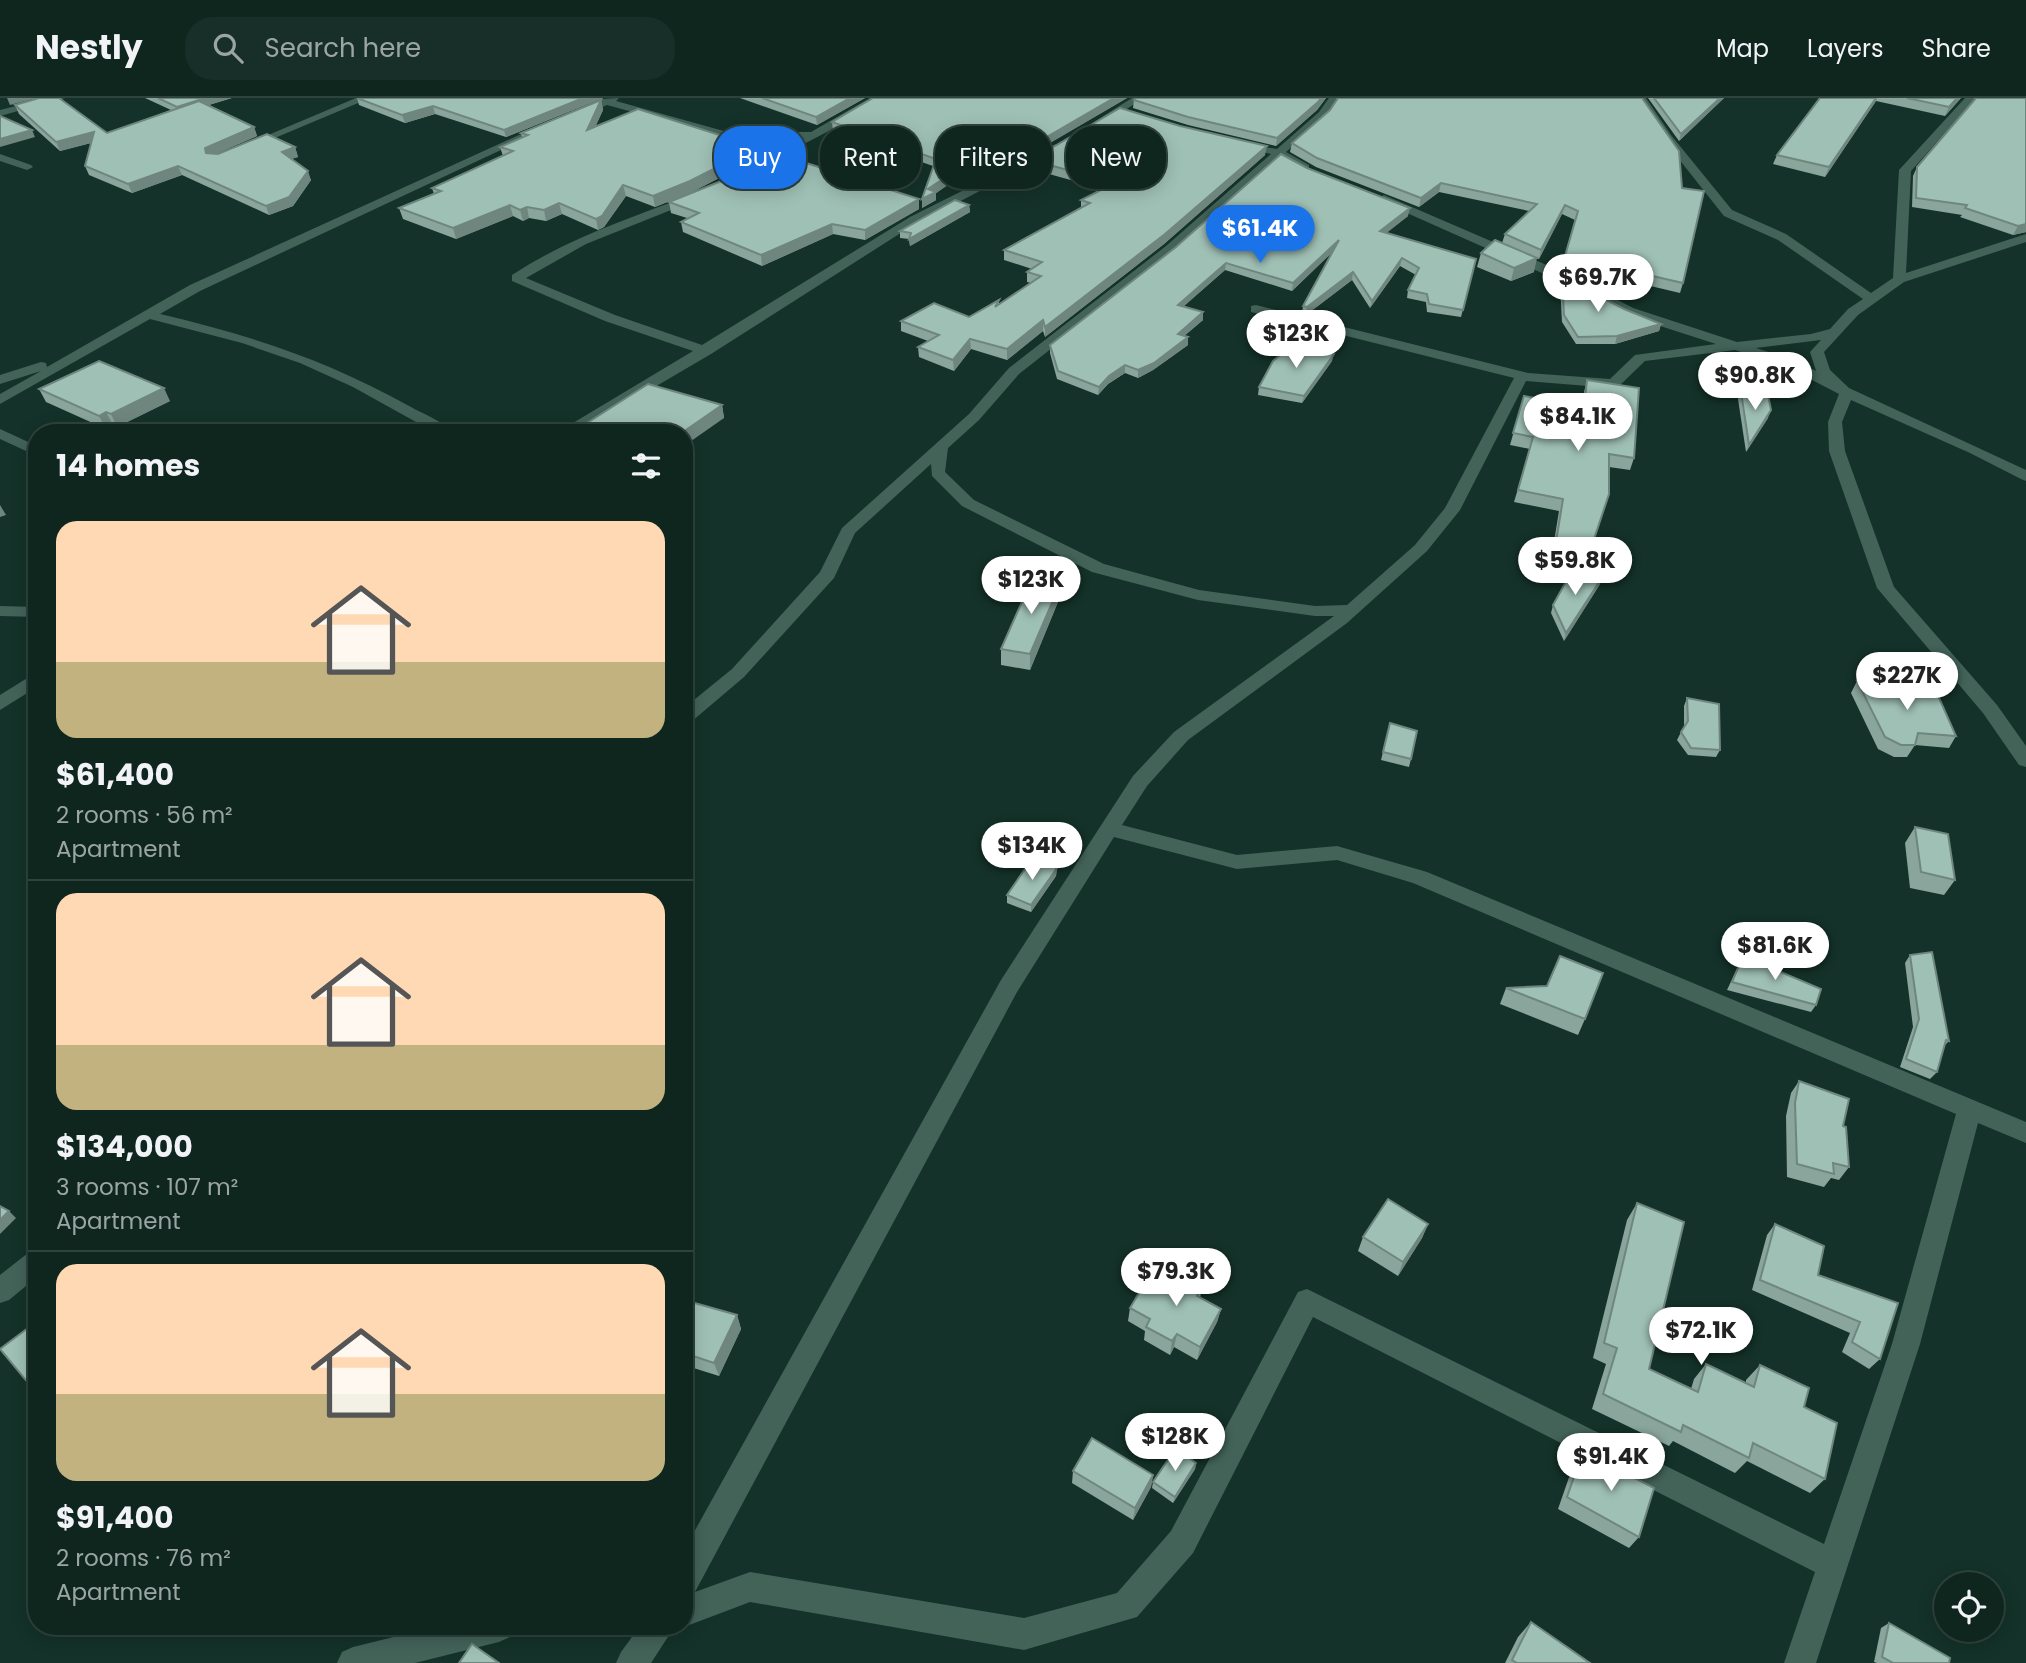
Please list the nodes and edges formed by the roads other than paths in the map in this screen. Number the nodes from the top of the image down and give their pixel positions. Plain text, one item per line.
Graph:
1 (60, 98) edge
2 (365, 98) edge
3 (877, 98) edge
4 (1139, 98) edge
5 (1334, 98) edge
6 (1641, 98) edge
7 (1971, 98) edge
8 (610, 100) edge
9 (1118, 110) junction
10 (0, 113) edge
11 (1137, 116) edge
12 (567, 118) edge
13 (554, 123) edge
14 (1092, 126) edge
15 (714, 132) edge
16 (806, 135) edge
17 (811, 135) junction
18 (806, 138) edge
19 (1228, 141) edge
20 (1062, 143) edge
21 (241, 148) edge
22 (1279, 153) junction
23 (0, 157) edge
24 (27, 167) dead end
25 (1323, 175) edge
26 (708, 190) edge
27 (1370, 193) edge
28 (2026, 238) edge
29 (1899, 279) junction
30 (1870, 298) junction
31 (1256, 309) dead end
32 (148, 315) junction
33 (1835, 332) junction
34 (1731, 345) junction
35 (706, 351) junction
36 (84, 353) junction
37 (1521, 375) junction
38 (0, 380) edge
39 (1846, 393) junction
40 (0, 400) edge
41 (429, 424) edge
42 (579, 424) edge
43 (0, 433) edge
44 (941, 446) junction
45 (28, 447) edge
46 (2026, 477) edge
47 (1351, 610) junction
48 (0, 611) edge
49 (28, 612) edge
50 (28, 684) edge
51 (0, 704) edge
52 (693, 710) edge
53 (2026, 760) edge
54 (1110, 829) junction
55 (1969, 1111) junction
56 (2026, 1133) edge
57 (28, 1268) edge
58 (0, 1291) edge
59 (1833, 1564) junction
60 (693, 1565) edge
61 (693, 1609) edge
62 (463, 1635) edge
63 (652, 1635) edge
64 (353, 1663) edge
65 (632, 1663) edge
66 (1800, 1663) edge

1 - 10 street
2 - 21 street
3 - 17 street
4 - 9 street
5 - 22 street
6 - 30 street
7 - 29 street
8 - 12 street
8 - 15 street
9 - 11 street
9 - 14 street
13 - 32 street
16 - 17 street
17 - 18 street
19 - 22 street
20 - 35 street
22 - 25 street
22 - 44 street
23 - 24 street
26 - 35 street
27 - 34 street
28 - 29 street
29 - 30 street
30 - 33 street
31 - 37 street
32 - 36 street
32 - 41 street
33 - 34 street
33 - 39 street
34 - 37 street
34 - 39 street
35 - 42 street
36 - 38 street
36 - 40 street
37 - 47 street
39 - 46 street
39 - 53 street
43 - 45 street
44 - 47 street
44 - 52 street
47 - 54 street
48 - 49 street
50 - 51 street
54 - 55 street
54 - 60 street
55 - 56 street
55 - 59 street
57 - 58 street
59 - 61 street
59 - 66 street
62 - 64 street
63 - 65 street

